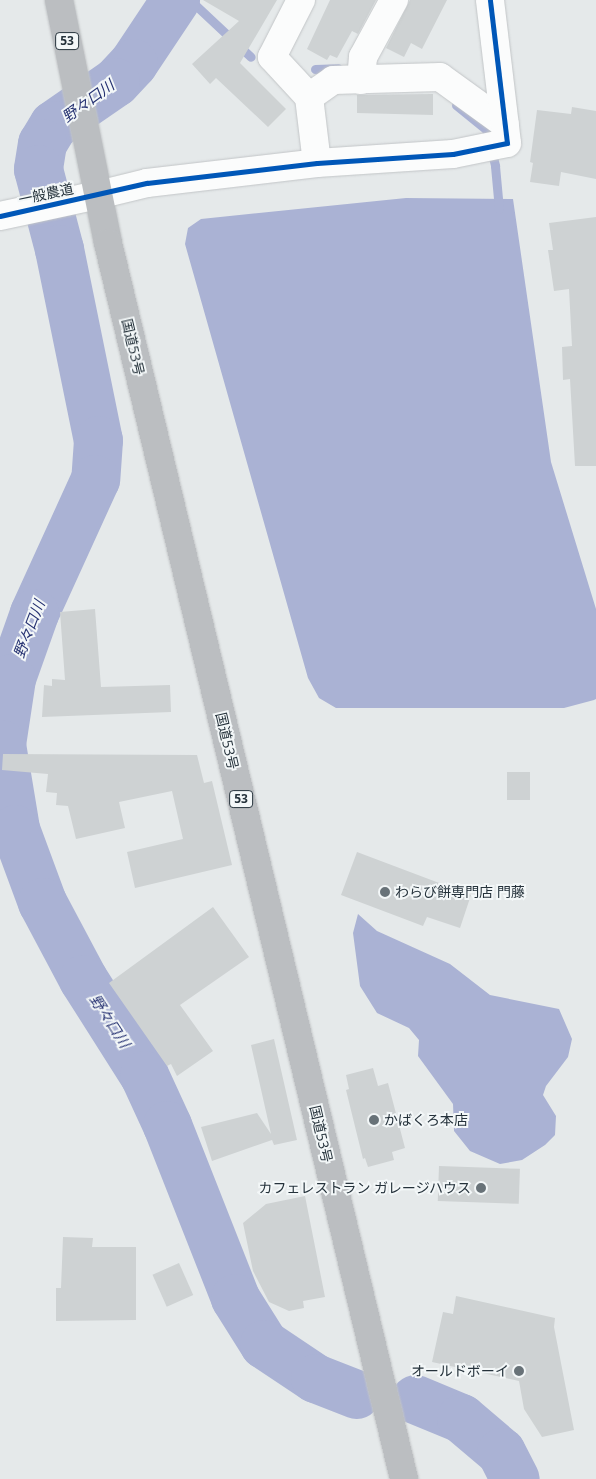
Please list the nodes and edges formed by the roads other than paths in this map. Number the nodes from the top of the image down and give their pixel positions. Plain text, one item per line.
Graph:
1 (58, 0) edge
2 (301, 0) edge
3 (394, 0) edge
4 (490, 0) edge
5 (361, 80) junction
6 (309, 97) junction
7 (495, 140) junction
8 (317, 164) junction
9 (98, 195) junction
10 (13, 214) edge
11 (404, 1479) edge

1 - 9 highway, 国道53号 / 53
2 - 6 street
3 - 5 street
4 - 7 street
5 - 6 street
5 - 7 street
6 - 8 street
7 - 8 street, 一般農道
8 - 9 street, 一般農道
9 - 10 street, 一般農道
9 - 11 highway, 国道53号 / 53

